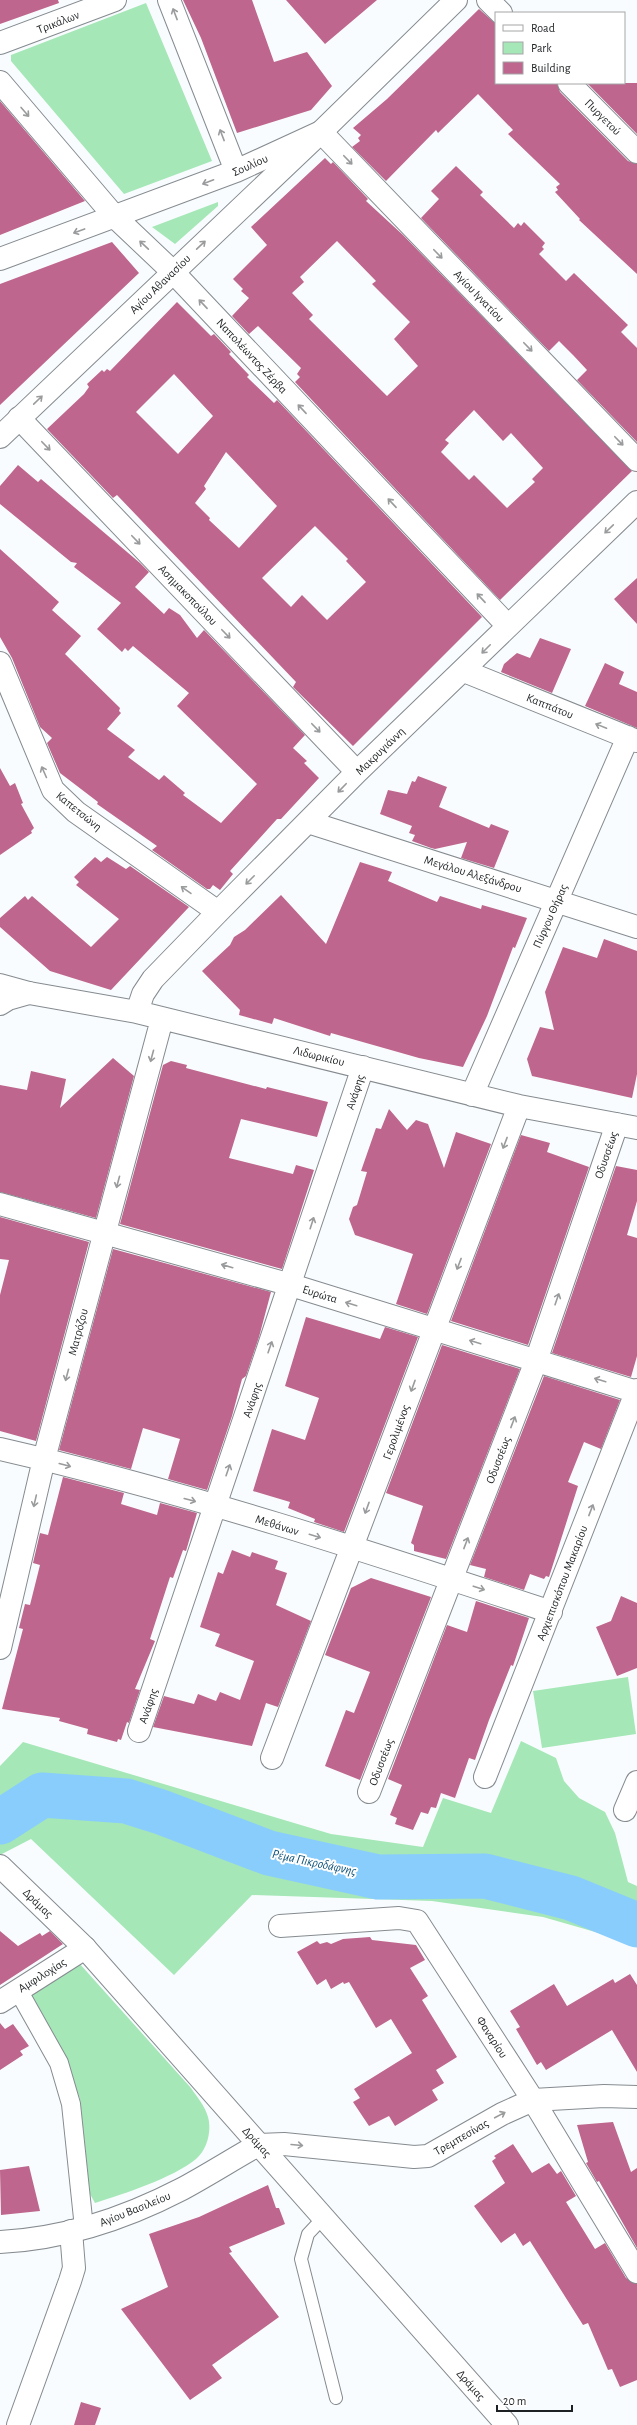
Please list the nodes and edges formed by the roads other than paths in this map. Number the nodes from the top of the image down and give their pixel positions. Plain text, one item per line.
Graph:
1 (115, 0) edge
2 (169, 0) edge
3 (456, 0) edge
4 (488, 0) edge
5 (499, 12) edge
6 (0, 43) edge
7 (0, 82) edge
8 (570, 84) edge
9 (321, 132) junction
10 (637, 152) edge
11 (236, 172) junction
12 (115, 217) junction
13 (0, 259) edge
14 (173, 272) junction
15 (19, 418) junction
16 (0, 437) edge
17 (637, 460) edge
18 (637, 502) edge
19 (508, 626) junction
20 (0, 662) edge
21 (464, 671) junction
22 (633, 739) edge
23 (357, 772) junction
24 (308, 822) junction
25 (557, 900) junction
26 (218, 912) junction
27 (637, 927) edge
28 (0, 985) edge
29 (29, 993) junction
30 (0, 1004) edge
31 (137, 1012) junction
32 (162, 1019) junction
33 (363, 1067) junction
34 (472, 1095) junction
35 (519, 1106) junction
36 (627, 1126) edge
37 (0, 1204) edge
38 (105, 1231) junction
39 (292, 1285) junction
40 (434, 1329) junction
41 (536, 1361) junction
42 (637, 1391) edge
43 (0, 1449) edge
44 (44, 1459) junction
45 (216, 1506) junction
46 (352, 1548) junction
47 (452, 1579) junction
48 (552, 1612) junction
49 (0, 1648) edge
50 (139, 1732) dead end
51 (272, 1758) dead end
52 (485, 1776) dead end
53 (637, 1782) edge
54 (369, 1792) dead end
55 (625, 1810) dead end
56 (0, 1866) edge
57 (280, 1926) dead end
58 (85, 1948) junction
59 (9, 1996) edge
60 (637, 2096) edge
61 (533, 2100) junction
62 (258, 2145) junction
63 (324, 2218) junction
64 (78, 2229) junction
65 (0, 2242) edge
66 (637, 2272) edge
67 (336, 2398) dead end
68 (18, 2425) edge
69 (507, 2425) edge

1 - 6 street, Τρικάλων
11 -> 2 street
3 - 9 street, Σουλίου
4 - 5 street
7 -> 12 street, Ναπολέωντος Ζέρβα
8 - 10 street, Πυργετού
9 - 11 street, Σουλίου
14 -> 9 street, Αγίου Αθανασίου
9 -> 17 street, Αγίου Ιγνατίου
11 -> 12 street, Σουλίου
12 -> 13 street, Σουλίου
14 -> 12 street, Ναπολέωντος Ζέρβα
15 -> 14 street, Αγίου Αθανασίου
19 -> 14 street, Ναπολέωντος Ζέρβα
15 - 16 street, Αγίου Αθανασίου
15 -> 23 street, Ασημακοπούλου
18 -> 19 street, Μακρυγιάννη
19 -> 21 street, Μακρυγιάννη
26 -> 20 street, Καπετσώνη
22 -> 21 street, Καππάτου
21 - 23 street, Μακρυγιάννη
22 - 25 street, Πύργου Θήρας
23 -> 24 street, Μακρυγιάννη
24 - 25 street, Μεγάλου Αλεξάνδρου
24 -> 26 street, Μακρυγιάννη
25 - 27 street, Μεγάλου Αλεξάνδρου
25 - 34 street, Πύργου Θήρας
26 - 31 street, Μακρυγιάννη
28 - 29 street, Λιδωρικίου
29 - 30 street
29 - 31 street, Λιδωρικίου
31 - 32 street, Λιδωρικίου
32 - 33 street, Λιδωρικίου
32 -> 38 street, Ματρόζου
33 - 34 street, Λιδωρικίου
39 -> 33 street, Ανάφης
34 - 35 street, Λιδωρικίου
35 - 36 street, Λιδωρικίου
35 -> 40 street, Γερολιμένος
41 -> 36 street, Οδυσσέως
37 - 38 street, Ευρώτα
39 -> 38 street, Ευρώτα
38 -> 44 street, Ματρόζου
40 -> 39 street, Ευρώτα
45 -> 39 street, Ανάφης
41 -> 40 street, Ευρώτα
40 -> 46 street, Γερολιμένος
42 -> 41 street, Ευρώτα
47 -> 41 street, Οδυσσέως
48 -> 42 street, Αρχιεπισκόπου Μακαρίου
43 - 44 street, Μεθάνων
44 -> 45 street, Μεθάνων
44 -> 49 street, Ματρόζου
45 -> 46 street, Μεθάνων
45 - 50 street, Ανάφης
46 - 47 street, Μεθάνων
46 - 51 street, Γερολιμένος
47 -> 48 street, Μεθάνων
47 - 54 street, Οδυσσέως
48 - 52 street, Αρχιεπισκόπου Μακαρίου
53 - 55 street
56 - 58 street, Δράμας
57 - 61 street, Φαναρίου
58 - 59 street, Αμφιλοχίας
58 - 62 street, Δράμας
59 - 64 street
60 - 61 street, Τρεμπεσίνας
62 -> 61 street, Τρεμπεσίνας
61 - 66 street, Φαναρίου
62 - 63 street, Δράμας
62 - 64 street, Αγίου Βασιλείου
63 - 67 lane
63 - 69 street, Δράμας
64 - 65 street, Αγίου Βασιλείου
64 - 68 street

